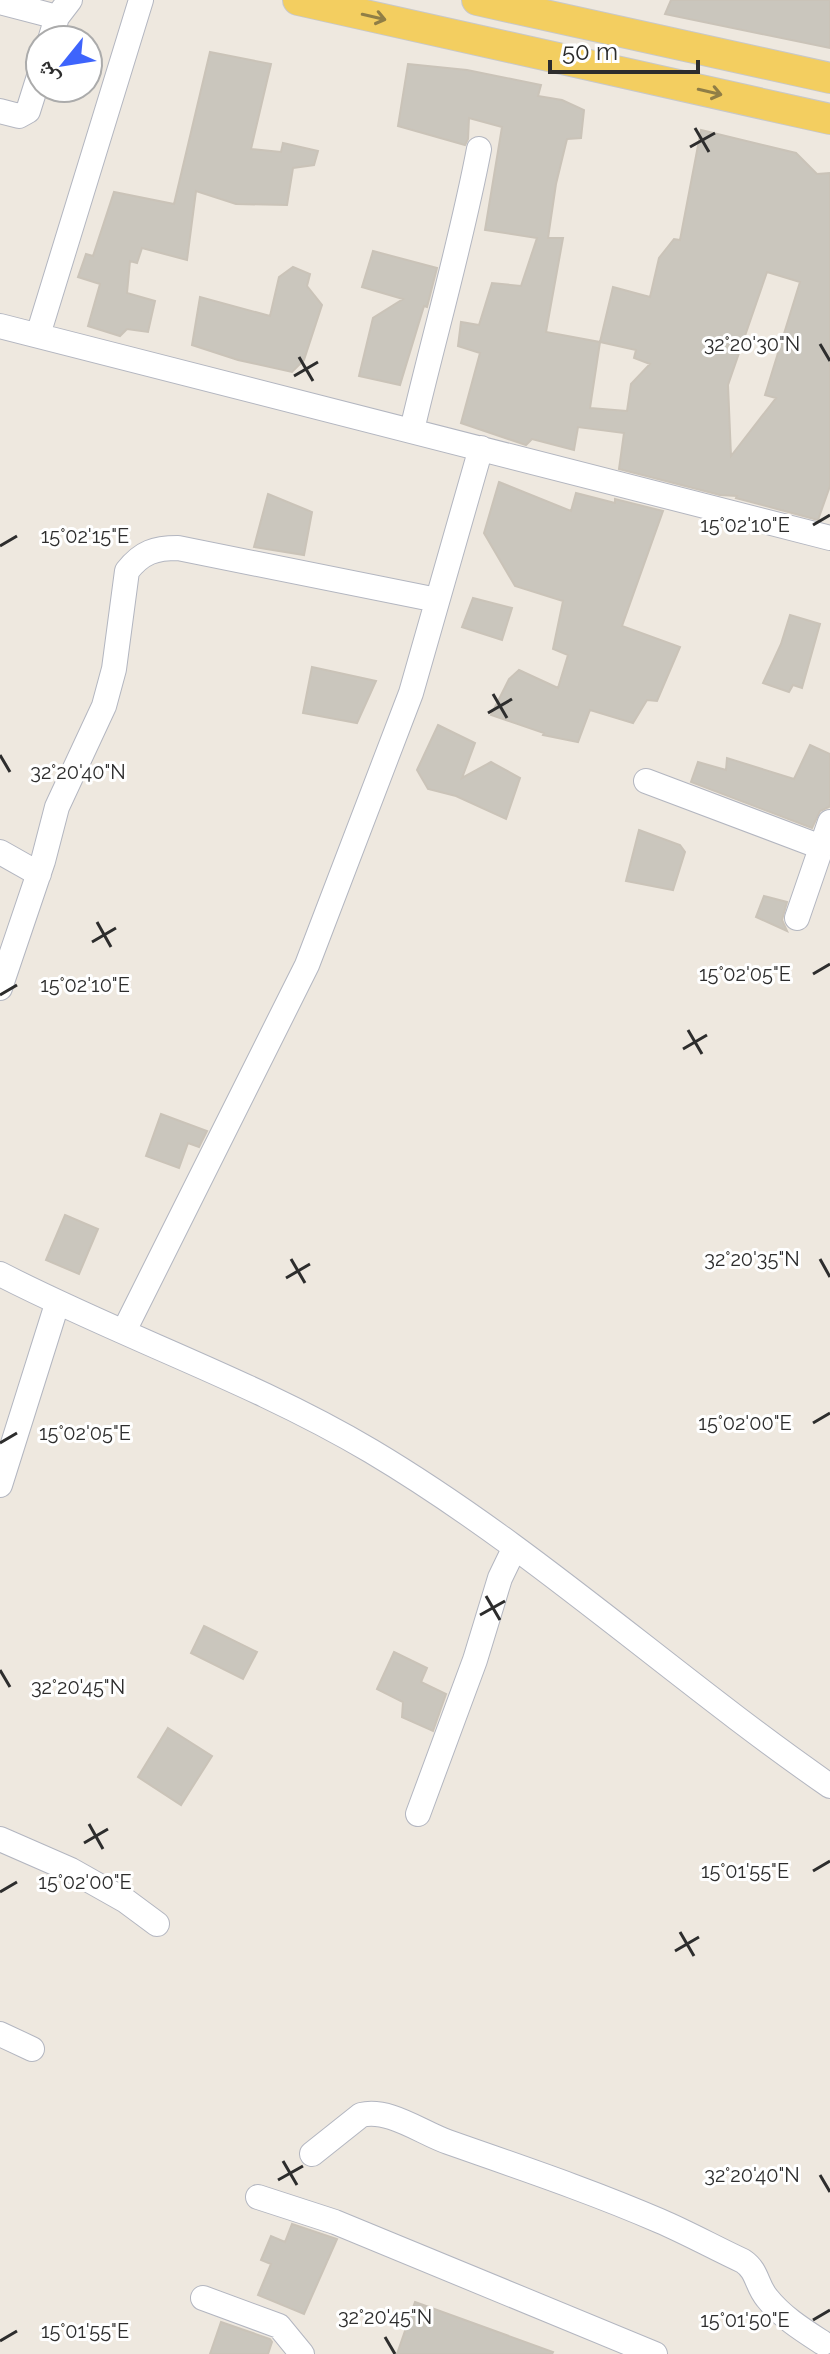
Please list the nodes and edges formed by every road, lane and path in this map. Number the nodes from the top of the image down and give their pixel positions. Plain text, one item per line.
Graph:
1 (141, 0) edge
2 (298, 0) edge
3 (477, 0) edge
4 (0, 2) edge
5 (59, 19) edge
6 (830, 78) edge
7 (30, 104) edge
8 (0, 111) edge
9 (830, 119) edge
10 (479, 149) dead end
11 (0, 326) edge
12 (38, 335) junction
13 (412, 430) junction
14 (481, 448) junction
15 (830, 538) edge
16 (437, 600) junction
17 (646, 781) dead end
18 (830, 822) edge
19 (821, 847) junction
20 (0, 852) edge
21 (39, 874) junction
22 (797, 918) dead end
23 (0, 988) edge
24 (0, 1274) edge
25 (57, 1304) junction
26 (124, 1331) junction
27 (0, 1485) edge
28 (514, 1549) junction
29 (829, 1782) edge
30 (418, 1814) dead end
31 (0, 1839) edge
32 (157, 1924) dead end
33 (0, 2034) edge
34 (32, 2049) dead end
35 (312, 2154) dead end
36 (258, 2197) dead end
37 (203, 2298) dead end
38 (823, 2343) edge
39 (302, 2354) edge
40 (655, 2354) edge

1 - 12 street
2 -> 9 main road
3 - 6 main road
4 - 5 street
7 - 8 street
10 - 13 street
11 - 12 street
12 - 13 street
13 - 14 street
14 - 15 street
14 - 16 street
16 - 21 street
16 - 26 street
17 - 19 street
18 - 19 street
19 - 22 street
20 - 21 street
21 - 23 street
24 - 25 street
25 - 26 street
25 - 27 street
26 - 28 street
28 - 29 street
28 - 30 street
31 - 32 street
33 - 34 street
35 - 38 street
36 - 40 street
37 - 39 street

